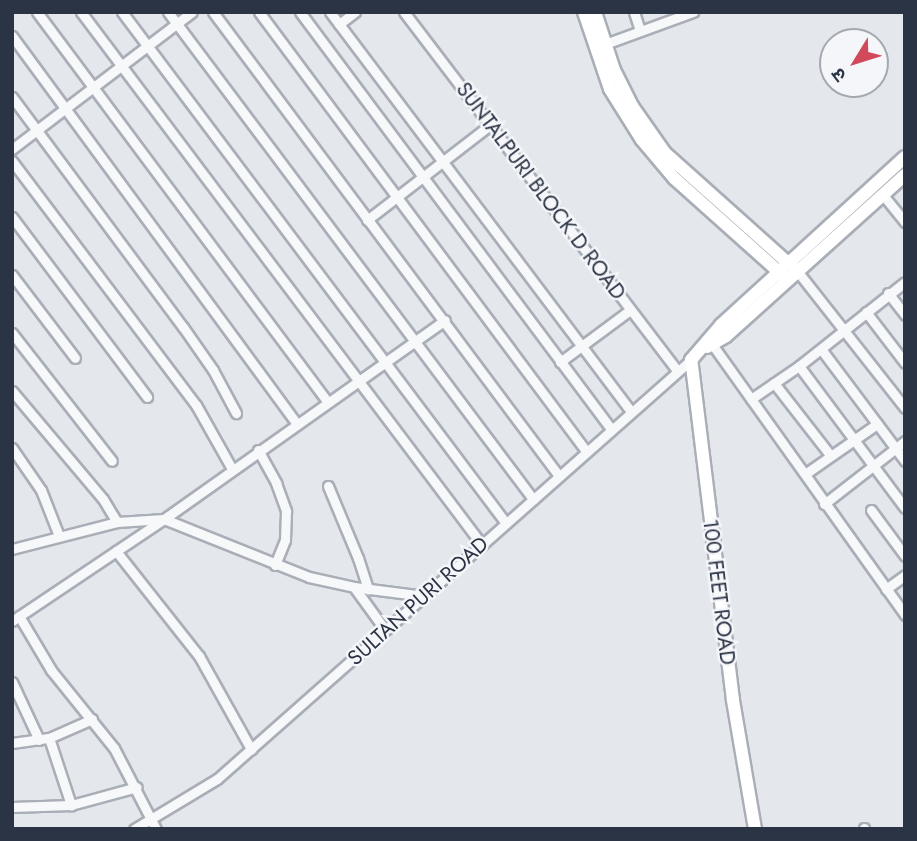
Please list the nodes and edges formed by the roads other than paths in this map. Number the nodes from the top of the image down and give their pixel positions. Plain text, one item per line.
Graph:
1 (37, 12) edge
2 (81, 12) edge
3 (122, 12) edge
4 (168, 12) edge
5 (192, 12) edge
6 (214, 12) edge
7 (259, 12) edge
8 (300, 12) edge
9 (330, 12) edge
10 (355, 12) edge
11 (404, 12) edge
12 (584, 12) edge
13 (595, 12) edge
14 (634, 12) edge
15 (693, 12) edge
16 (667, 17) edge
17 (177, 24) junction
18 (339, 24) junction
19 (640, 31) junction
20 (12, 36) edge
21 (605, 44) junction
22 (147, 46) junction
23 (121, 66) junction
24 (93, 88) junction
25 (12, 97) edge
26 (64, 108) junction
27 (491, 124) junction
28 (37, 130) junction
29 (12, 149) edge
30 (905, 157) edge
31 (12, 161) edge
32 (444, 161) junction
33 (905, 175) edge
34 (423, 177) junction
35 (883, 195) junction
36 (397, 197) junction
37 (12, 216) edge
38 (367, 220) junction
39 (905, 222) edge
40 (788, 272) junction
41 (12, 275) edge
42 (905, 282) edge
43 (888, 293) junction
44 (630, 310) junction
45 (866, 312) junction
46 (905, 315) edge
47 (445, 320) junction
48 (844, 330) junction
49 (12, 333) edge
50 (414, 341) junction
51 (711, 341) junction
52 (583, 346) junction
53 (821, 349) junction
54 (75, 358) dead end
55 (693, 358) junction
56 (384, 362) junction
57 (560, 362) junction
58 (905, 363) edge
59 (799, 366) junction
60 (677, 371) junction
61 (357, 381) junction
62 (774, 383) junction
63 (12, 391) edge
64 (148, 397) dead end
65 (751, 399) junction
66 (327, 401) junction
67 (905, 408) edge
68 (631, 411) junction
69 (236, 413) dead end
70 (296, 424) junction
71 (877, 424) junction
72 (611, 429) junction
73 (854, 439) junction
74 (905, 441) edge
75 (12, 448) edge
76 (895, 449) junction
77 (258, 450) junction
78 (586, 451) junction
79 (830, 455) junction
80 (112, 461) dead end
81 (905, 461) edge
82 (874, 466) junction
83 (232, 469) junction
84 (805, 474) junction
85 (559, 476) junction
86 (328, 486) dead end
87 (533, 499) junction
88 (824, 504) junction
89 (905, 508) edge
90 (871, 510) dead end
91 (164, 519) junction
92 (117, 522) junction
93 (505, 522) junction
94 (60, 536) junction
95 (482, 545) junction
96 (12, 549) edge
97 (116, 551) junction
98 (905, 556) edge
99 (275, 565) junction
100 (905, 575) edge
101 (354, 587) junction
102 (368, 589) junction
103 (886, 589) junction
104 (424, 596) junction
105 (905, 615) edge
106 (16, 618) edge
107 (385, 630) junction
108 (12, 682) edge
109 (92, 719) junction
110 (44, 739) junction
111 (12, 743) edge
112 (251, 749) junction
113 (137, 787) junction
114 (71, 805) junction
115 (12, 807) edge
116 (152, 819) junction
117 (135, 829) edge
118 (156, 829) edge
119 (755, 829) edge

1 - 24 street
2 - 23 street
3 - 22 street
4 - 17 street
5 - 17 street
6 - 38 street
7 - 36 street
8 - 34 street
9 - 18 street
10 - 18 street
11 - 27 street, SUNTALPURI BLOCK D ROAD
12 - 40 street
13 - 21 street
14 - 19 street
15 - 16 street
16 - 19 street
17 - 22 street
17 - 50 street
18 - 32 street
19 - 21 street
20 - 26 street
21 - 40 street
22 - 23 street
22 - 56 street
23 - 24 street
23 - 61 street
24 - 26 street
24 - 66 street
25 - 28 street
26 - 28 street
26 - 70 street
27 - 32 street
27 - 44 street, SUNTALPURI BLOCK D ROAD
28 - 29 street
28 - 69 street
30 - 40 street
31 - 83 street
32 - 34 street
32 - 52 street
33 - 35 street
34 - 36 street
34 - 57 street
35 - 39 street
35 - 40 street
36 - 38 street
36 - 78 street
37 - 64 street
38 - 47 street
40 - 48 street
40 - 51 street
41 - 54 street
42 - 43 street
43 - 45 street
43 - 46 street
44 - 52 street
44 - 60 street, SUNTALPURI BLOCK D ROAD
45 - 48 street
45 - 58 street
47 - 50 street
47 - 85 street
48 - 53 street
48 - 67 street
49 - 80 street
50 - 56 street
50 - 87 street
51 - 55 street
51 - 65 street
52 - 57 street
52 - 68 street
53 - 59 street
53 - 71 street
55 - 60 street, SULTAN PURI ROAD
55 - 119 street, 100 FEET ROAD
56 - 61 street
56 - 93 street
57 - 72 street
59 - 62 street
59 - 73 street
60 - 68 street, SULTAN PURI ROAD
61 - 66 street
61 - 95 street
62 - 65 street
62 - 79 street
63 - 92 street
65 - 84 street
66 - 70 street
68 - 72 street, SULTAN PURI ROAD
70 - 77 street
71 - 73 street
71 - 76 street
72 - 78 street, SULTAN PURI ROAD
73 - 79 street
73 - 82 street
74 - 76 street
75 - 94 street
76 - 81 street
76 - 82 street
77 - 83 street
77 - 99 street
78 - 85 street, SULTAN PURI ROAD
79 - 84 street
82 - 88 street
82 - 89 street
83 - 91 street
84 - 88 street
85 - 87 street, SULTAN PURI ROAD
86 - 102 street
87 - 93 street, SULTAN PURI ROAD
88 - 103 street
90 - 98 street
91 - 92 street
91 - 97 street
91 - 99 street
92 - 94 street
93 - 95 street, SULTAN PURI ROAD
94 - 96 street
95 - 104 street, SULTAN PURI ROAD
97 - 106 street
97 - 112 street
99 - 101 street
100 - 103 street
101 - 102 street
101 - 107 street
102 - 104 street
103 - 105 street
104 - 107 street, SULTAN PURI ROAD
106 - 109 street
107 - 112 street, SULTAN PURI ROAD
108 - 110 street
109 - 110 street
109 - 113 street
110 - 111 street
110 - 114 street
112 - 116 street, SULTAN PURI ROAD
113 - 114 street
113 - 116 street
114 - 115 street
116 - 117 street, SULTAN PURI ROAD
116 - 118 street

